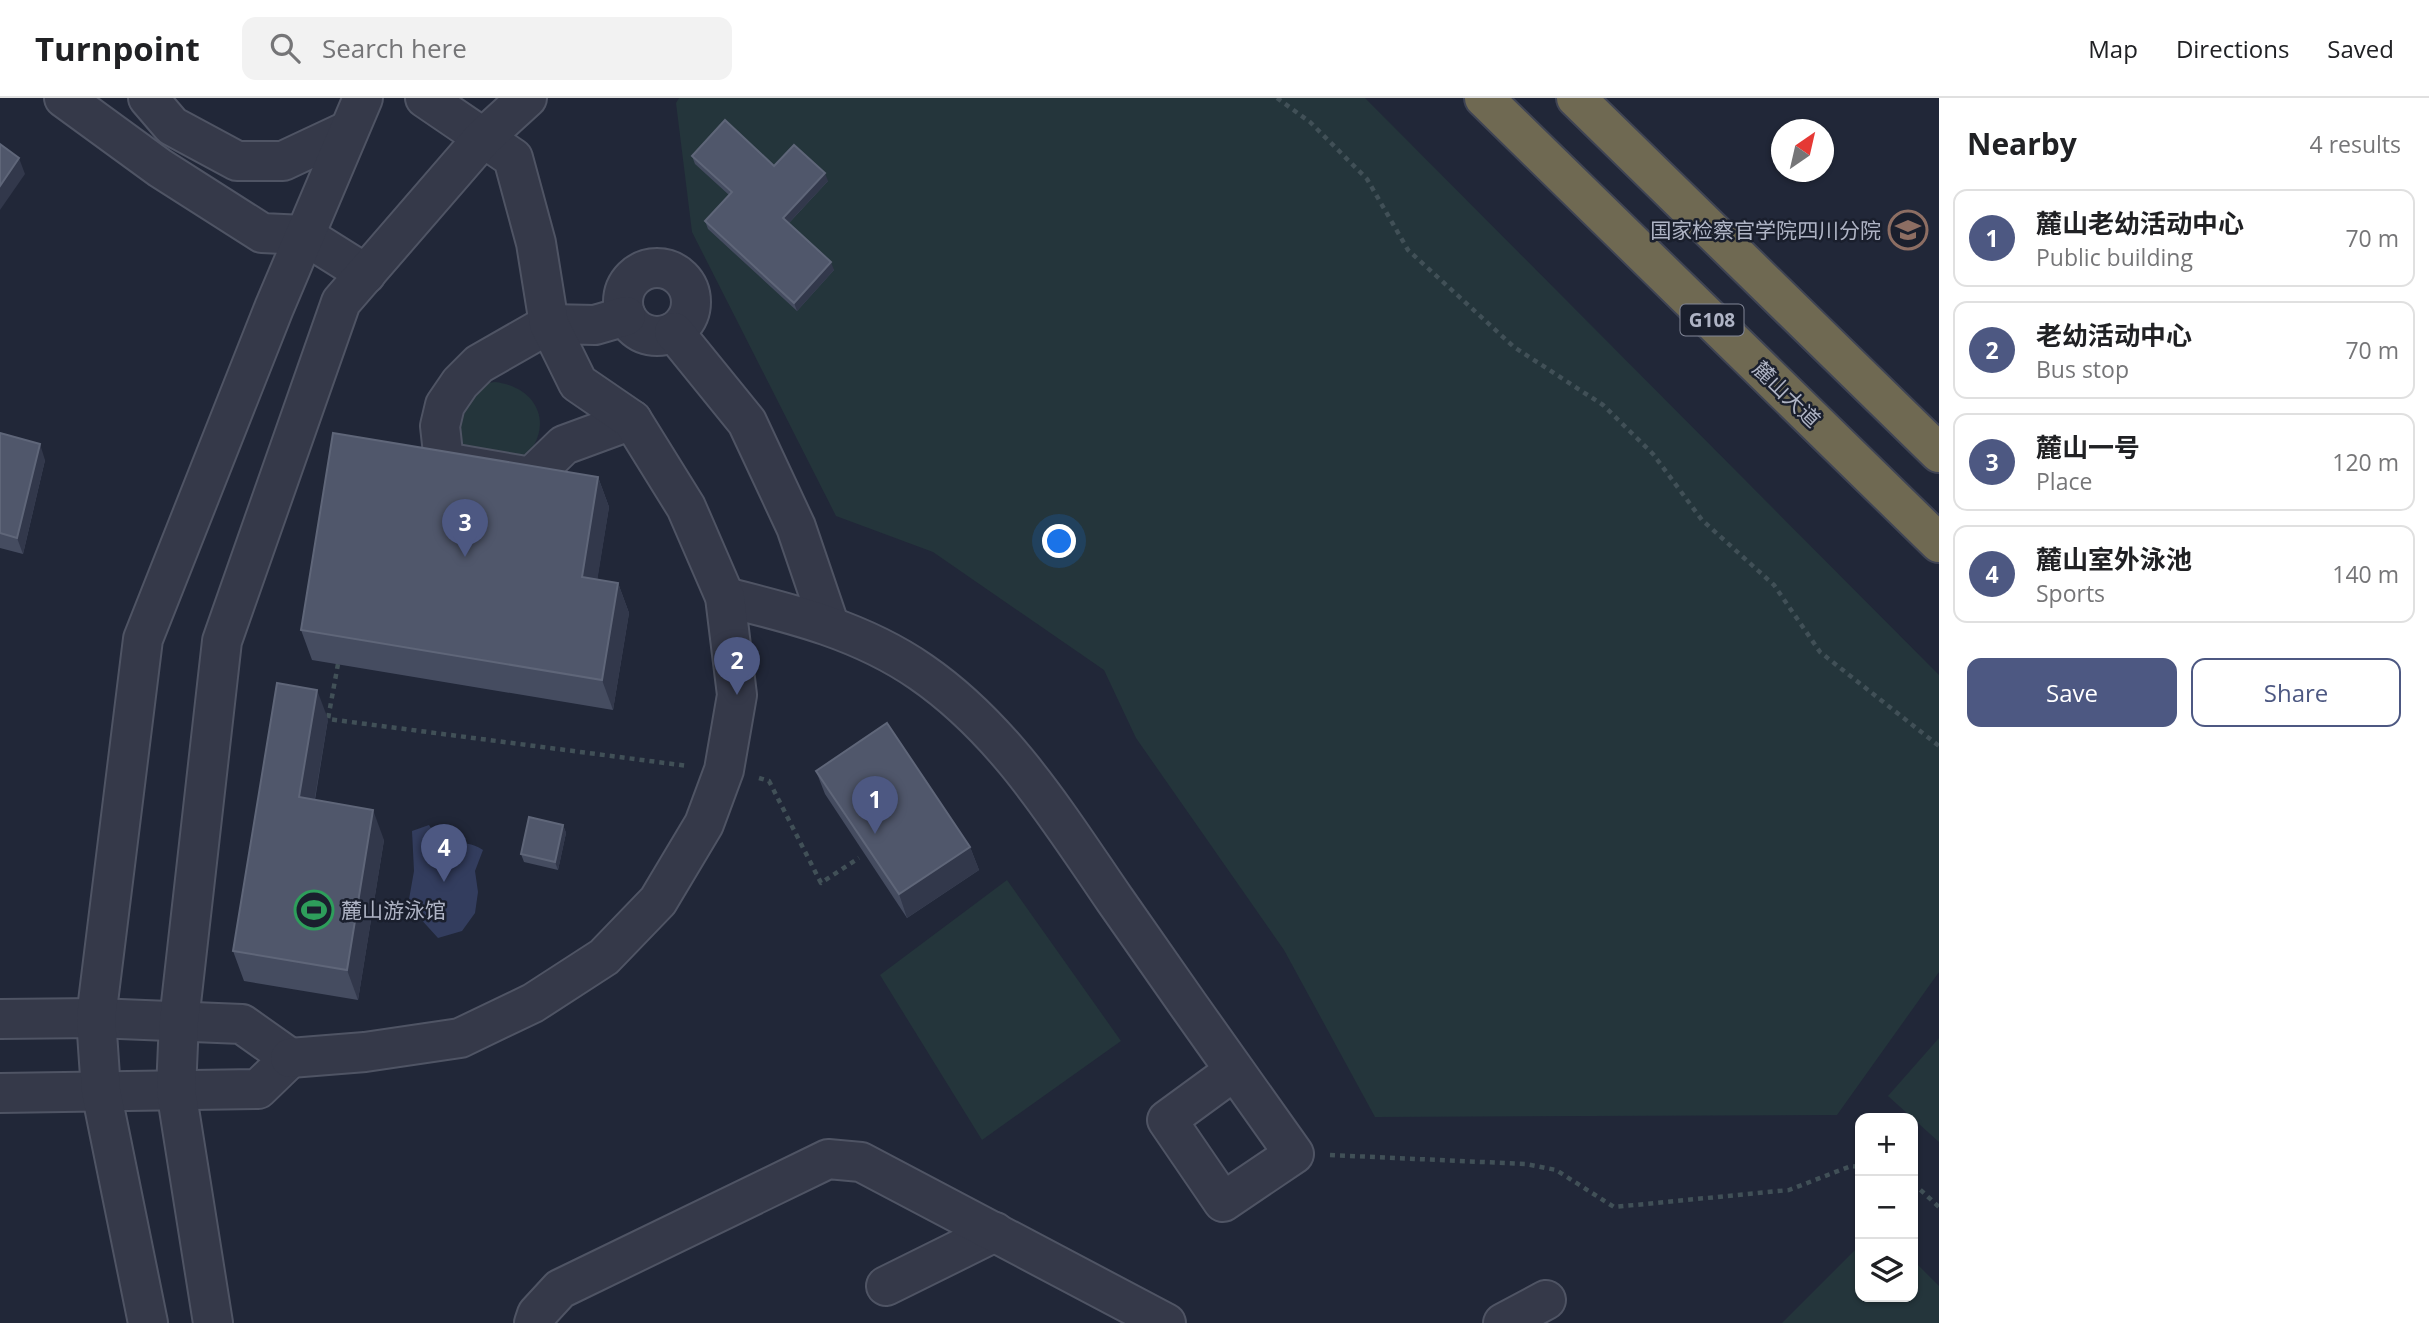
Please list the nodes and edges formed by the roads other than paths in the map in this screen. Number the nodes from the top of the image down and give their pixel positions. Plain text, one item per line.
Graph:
1 (64, 98) edge
2 (148, 98) edge
3 (425, 98) edge
4 (527, 98) edge
5 (1484, 98) edge
6 (1576, 98) edge
7 (355, 115) edge
8 (483, 138) junction
9 (304, 235) junction
10 (366, 274) junction
11 (626, 316) junction
12 (549, 324) junction
13 (674, 332) junction
14 (632, 420) junction
15 (1939, 453) edge
16 (1939, 543) edge
17 (725, 597) junction
18 (829, 624) junction
19 (96, 1018) junction
20 (0, 1019) edge
21 (180, 1021) junction
22 (290, 1058) junction
23 (1234, 1071) junction
24 (176, 1090) junction
25 (101, 1091) junction
26 (0, 1093) edge
27 (995, 1232) junction
28 (886, 1286) dead end
29 (1546, 1300) dead end
30 (148, 1323) edge
31 (213, 1323) edge
32 (534, 1323) edge
33 (1166, 1323) edge
34 (1503, 1323) edge

1 - 9 street
2 - 7 street
3 - 8 street
4 - 8 street
5 - 16 highway, 麓山大道 / G108
6 - 15 highway, G108
7 - 9 street
8 - 10 street
8 - 12 street
9 - 10 street
9 - 19 street
10 - 21 street
11 - 12 street
11 - 13 street
11 - 13 street
12 - 14 street
12 - 14 street
13 - 18 street
14 - 17 street
17 - 18 street
17 - 22 street
18 - 23 street
19 - 20 street
19 - 21 street
19 - 25 street
21 - 22 street
21 - 24 street
22 - 24 street
23 - 23 street
24 - 25 street
24 - 31 street
25 - 26 street
25 - 30 street
27 - 28 street
27 - 32 street
27 - 33 street
29 - 34 street

